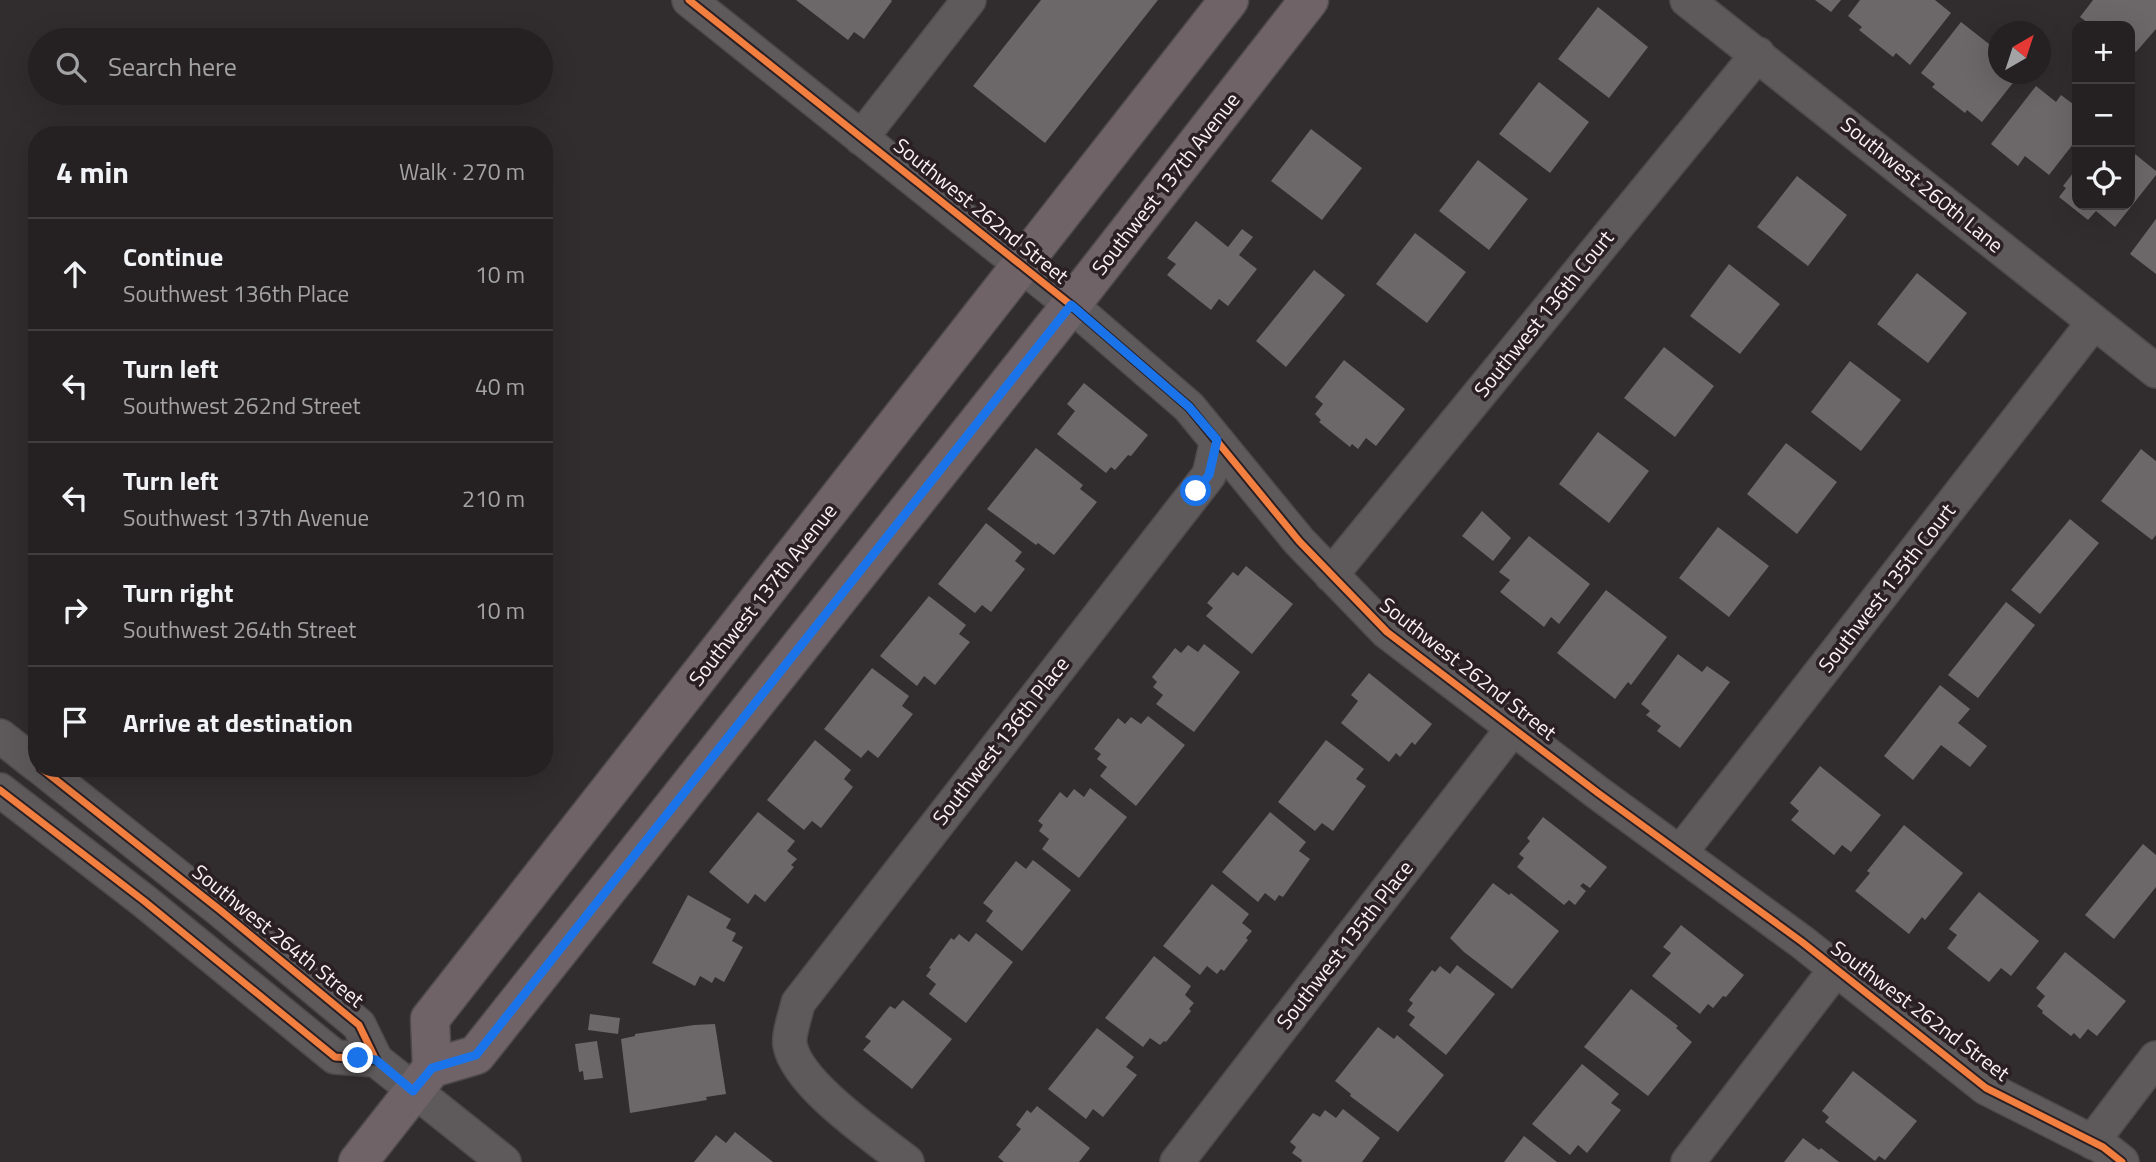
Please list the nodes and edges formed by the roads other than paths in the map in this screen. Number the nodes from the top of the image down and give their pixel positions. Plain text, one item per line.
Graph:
1 (689, 0) edge
2 (969, 0) edge
3 (1229, 0) edge
4 (1309, 0) edge
5 (1687, 0) edge
6 (1758, 54) junction
7 (861, 138) junction
8 (1020, 265) junction
9 (1071, 305) junction
10 (2094, 322) junction
11 (2156, 371) edge
12 (1217, 440) junction
13 (1331, 575) junction
14 (1513, 728) junction
15 (25, 755) edge
16 (53, 777) edge
17 (0, 779) edge
18 (0, 790) edge
19 (1680, 853) junction
20 (1836, 969) junction
21 (2156, 1058) edge
22 (376, 1060) junction
23 (422, 1079) junction
24 (2092, 1142) junction
25 (358, 1162) edge
26 (504, 1162) edge
27 (906, 1162) edge
28 (1177, 1162) edge
29 (1688, 1162) edge
30 (2122, 1162) edge

1 - 7 street, Southwest 262nd Street
2 - 7 street
3 - 8 main road, Southwest 137th Avenue
4 - 9 main road, Southwest 137th Avenue
5 - 6 street, Southwest 260th Lane
6 - 10 street, Southwest 260th Lane
6 - 13 street, Southwest 136th Court
7 - 8 street, Southwest 262nd Street
8 - 9 street, Southwest 262nd Street
8 - 23 main road, Southwest 137th Avenue
9 - 12 street, Southwest 262nd Street
9 - 23 main road, Southwest 137th Avenue
10 - 11 street, Southwest 260th Lane
10 - 19 street, Southwest 135th Court
12 - 13 street, Southwest 262nd Street
12 - 27 street, Southwest 136th Place
13 - 14 street, Southwest 262nd Street
14 - 19 street, Southwest 262nd Street
14 - 28 street, Southwest 135th Place
15 - 17 street
16 - 22 street, Southwest 264th Street
18 - 22 street
19 - 20 street, Southwest 262nd Street
20 - 24 street, Southwest 262nd Street
20 - 29 street
21 - 24 street
22 - 23 street, Southwest 264th Street
23 - 25 main road
23 - 26 street, Southwest 264th Street
24 - 30 street, Southwest 262nd Street

